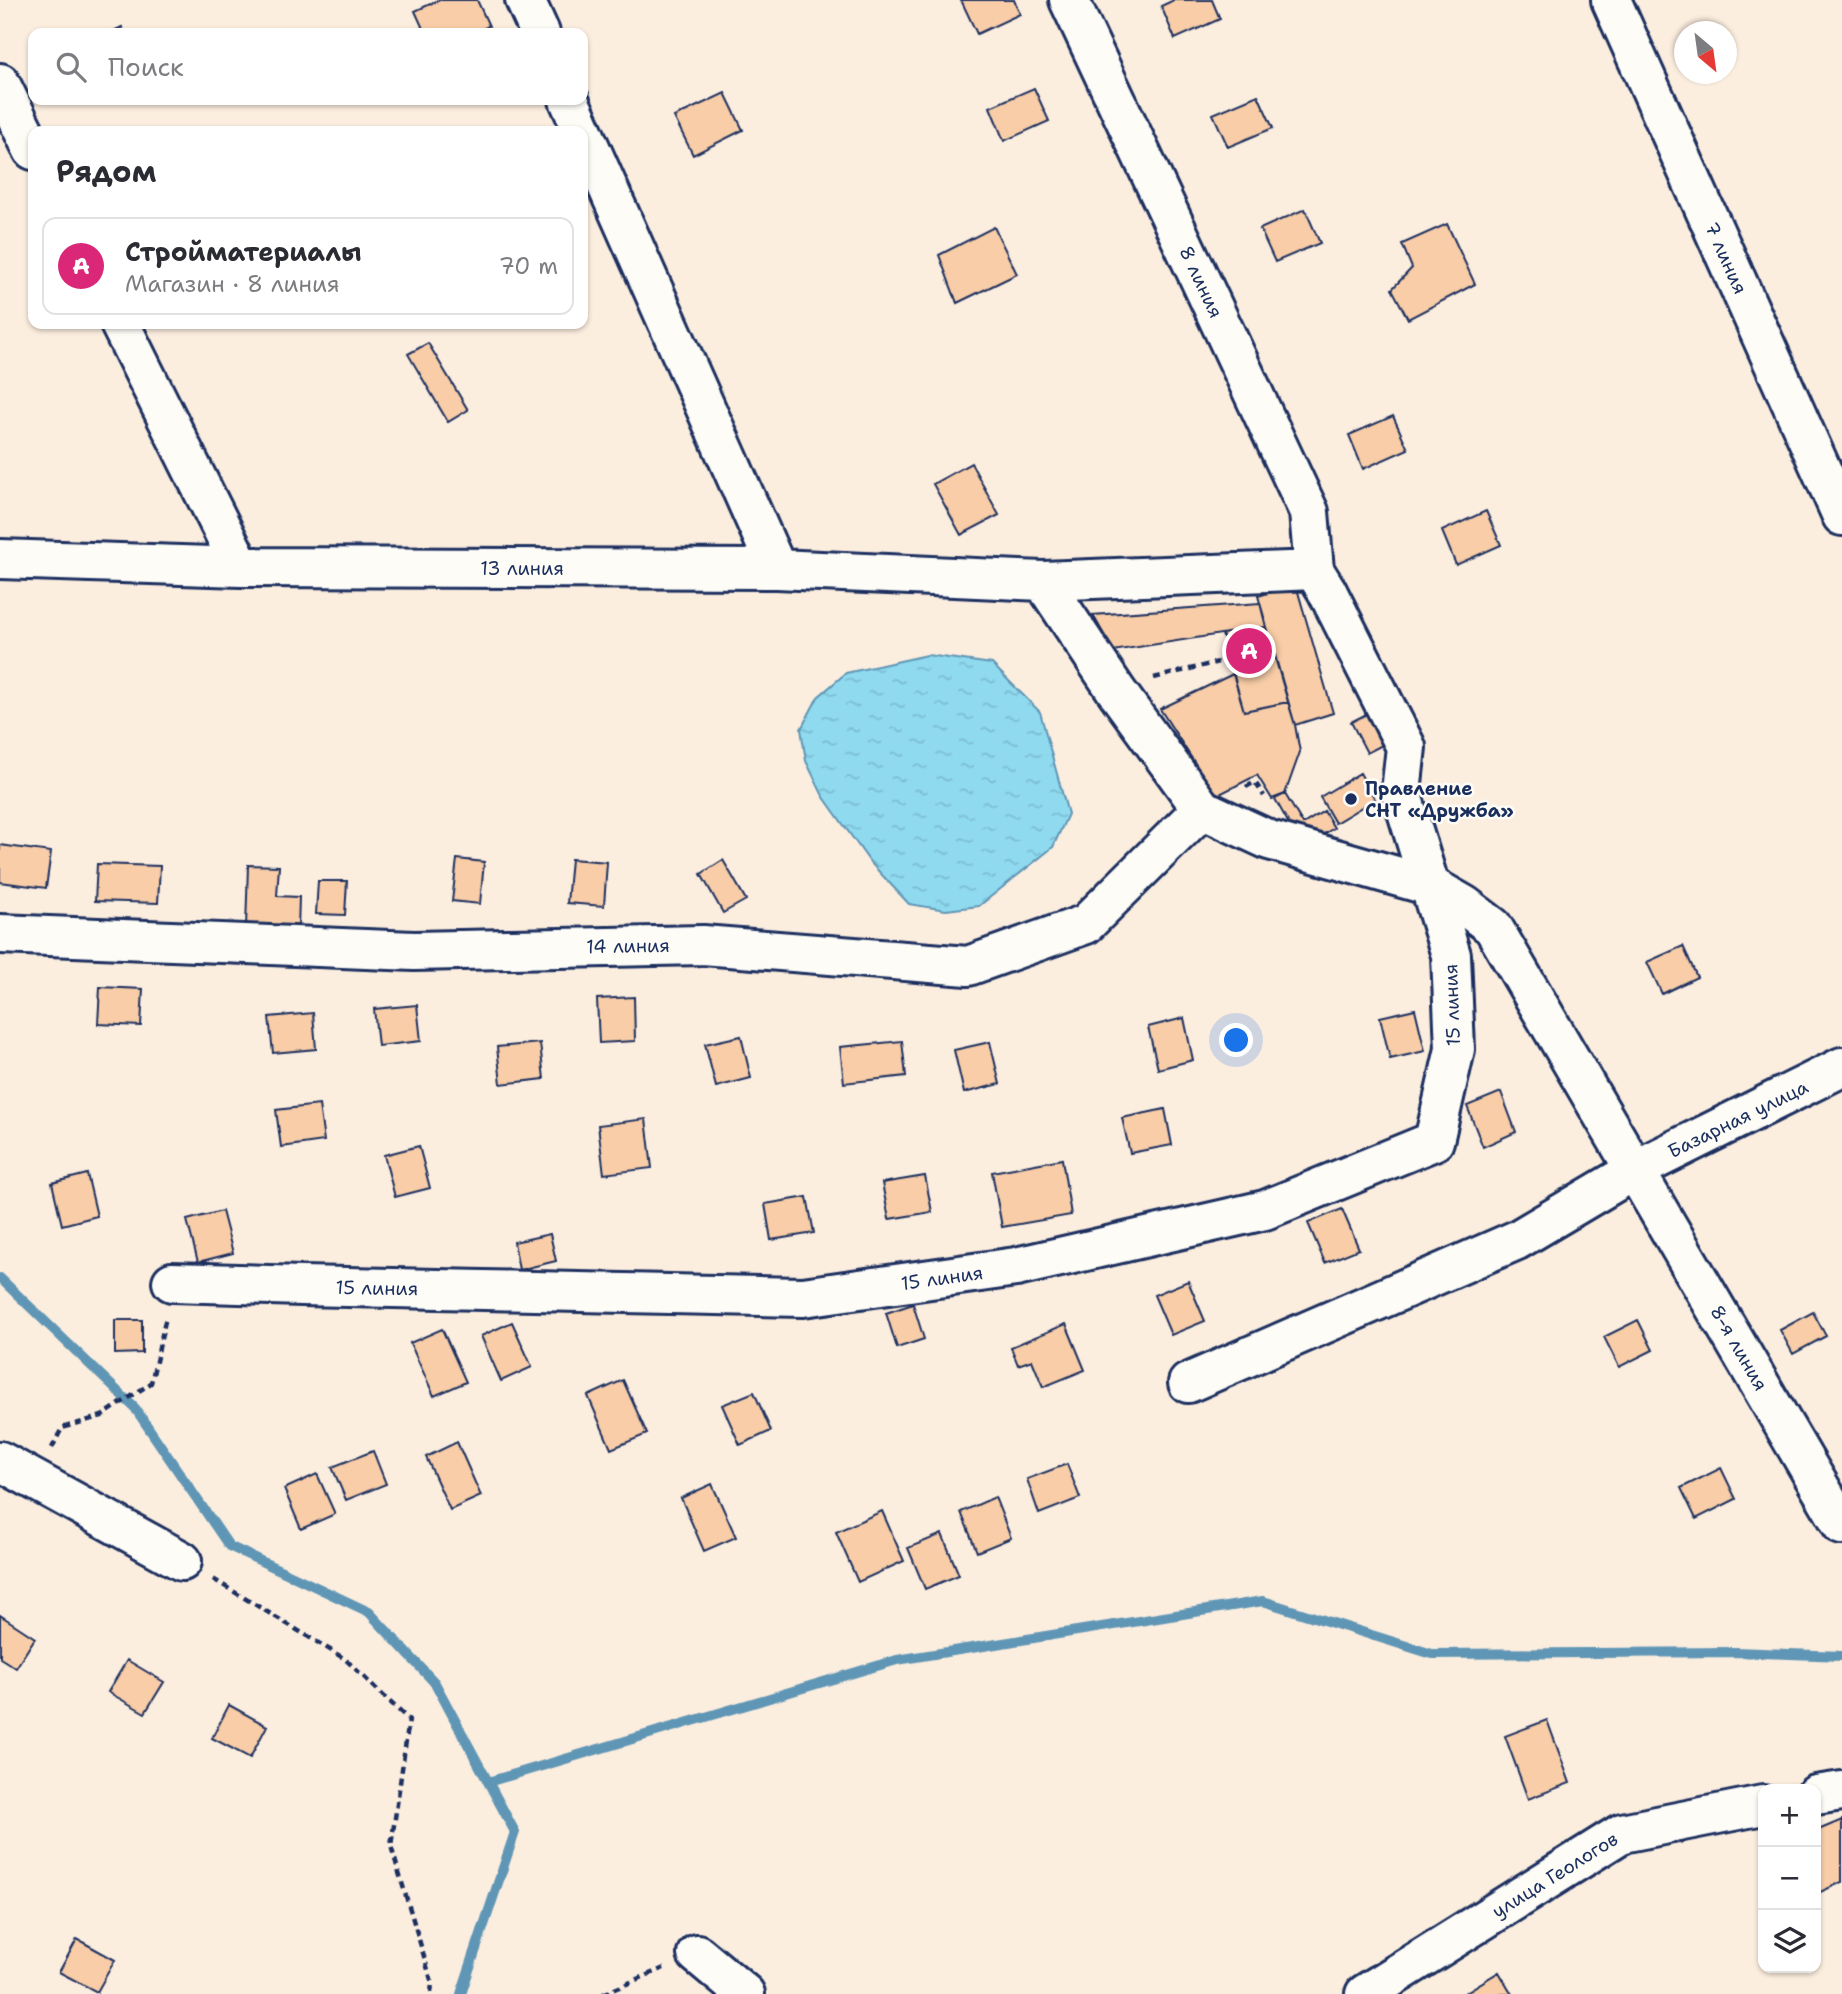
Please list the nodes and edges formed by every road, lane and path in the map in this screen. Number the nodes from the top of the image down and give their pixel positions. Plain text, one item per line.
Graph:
1 (525, 0) edge
2 (1069, 0) edge
3 (1611, 0) edge
4 (538, 28) edge
5 (0, 83) edge
6 (571, 105) edge
7 (581, 126) edge
8 (28, 140) edge
9 (588, 143) edge
10 (122, 329) edge
11 (1842, 516) edge
12 (0, 559) edge
13 (241, 567) junction
14 (777, 569) junction
15 (1314, 570) junction
16 (1044, 580) junction
17 (1218, 662) dead end
18 (1117, 692) junction
19 (1202, 809) junction
20 (1431, 886) junction
21 (0, 934) edge
22 (1842, 1068) edge
23 (1635, 1170) junction
24 (172, 1282) dead end
25 (162, 1339) dead end
26 (1188, 1383) dead end
27 (0, 1461) edge
28 (34, 1481) junction
29 (1842, 1525) edge
30 (182, 1561) joint
31 (1842, 1791) edge
32 (1821, 1794) edge
33 (1758, 1806) edge
34 (697, 1954) joint
35 (431, 1994) edge
36 (603, 1994) edge
37 (746, 1994) edge
38 (1365, 1994) edge

1 - 4 street
2 - 15 street, 8 линия
3 - 11 street, 7 линия
5 - 8 street
6 - 7 street
9 - 14 street
10 - 13 street
12 - 13 street, 13 линия
13 - 14 street, 13 линия
14 - 16 street, 13 линия
15 - 16 street, 13 линия
15 - 20 street
16 - 18 street
17 - 18 path
18 - 19 street
19 - 20 street, 8-я линия
19 - 21 street, 14 линия
20 - 23 street, 8-я линия
20 - 24 street, 15 линия
22 - 23 street, Базарная улица
23 - 26 street, Базарная улица
23 - 29 street, 8-я линия
25 - 28 path
27 - 28 street
28 - 30 street
30 - 35 path
31 - 32 street
33 - 38 street, улица Геологов
34 - 36 path
34 - 37 street

